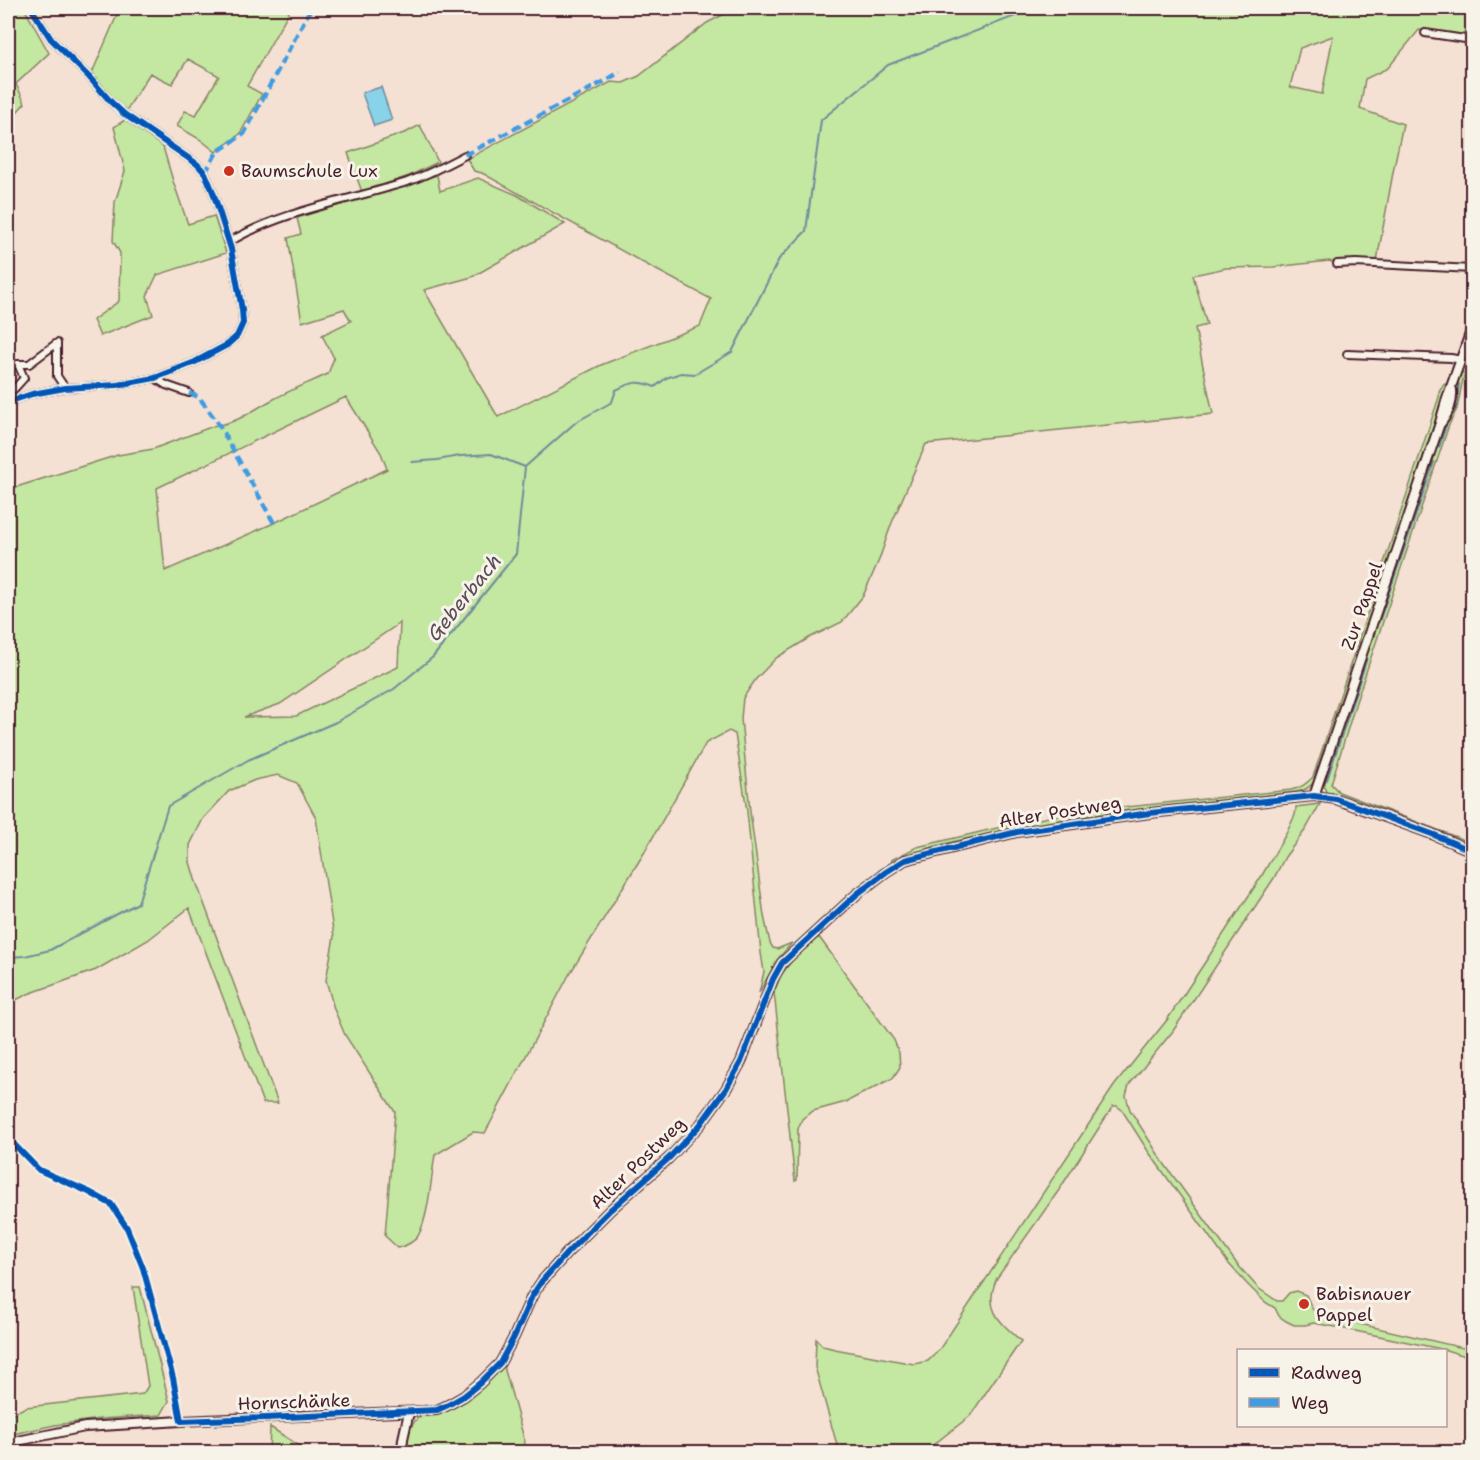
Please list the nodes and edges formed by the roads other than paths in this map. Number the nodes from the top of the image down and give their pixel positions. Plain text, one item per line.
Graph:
1 (31, 8) edge
2 (1425, 33) dead end
3 (1473, 40) edge
4 (465, 155) dead end
5 (229, 242) junction
6 (1337, 264) dead end
7 (1473, 269) edge
8 (1473, 328) edge
9 (1347, 354) dead end
10 (1461, 360) junction
11 (18, 363) junction
12 (8, 366) edge
13 (155, 378) junction
14 (65, 388) junction
15 (8, 393) edge
16 (189, 393) dead end
17 (8, 402) edge
18 (1314, 796) junction
19 (1473, 851) edge
20 (409, 1412) junction
21 (8, 1443) edge
22 (402, 1452) edge

1 - 5 street
2 - 3 street
4 - 5 street
5 - 13 street
6 - 7 street
8 - 10 street, Zur Pappel
9 - 10 street
10 - 18 street, Zur Pappel
11 - 12 street
11 - 14 street
11 - 15 street
13 - 14 street
13 - 16 street
14 - 17 street
18 - 19 street, Alter Postweg
18 - 20 street, Alter Postweg
20 - 21 street, Hornschänke
20 - 22 street

